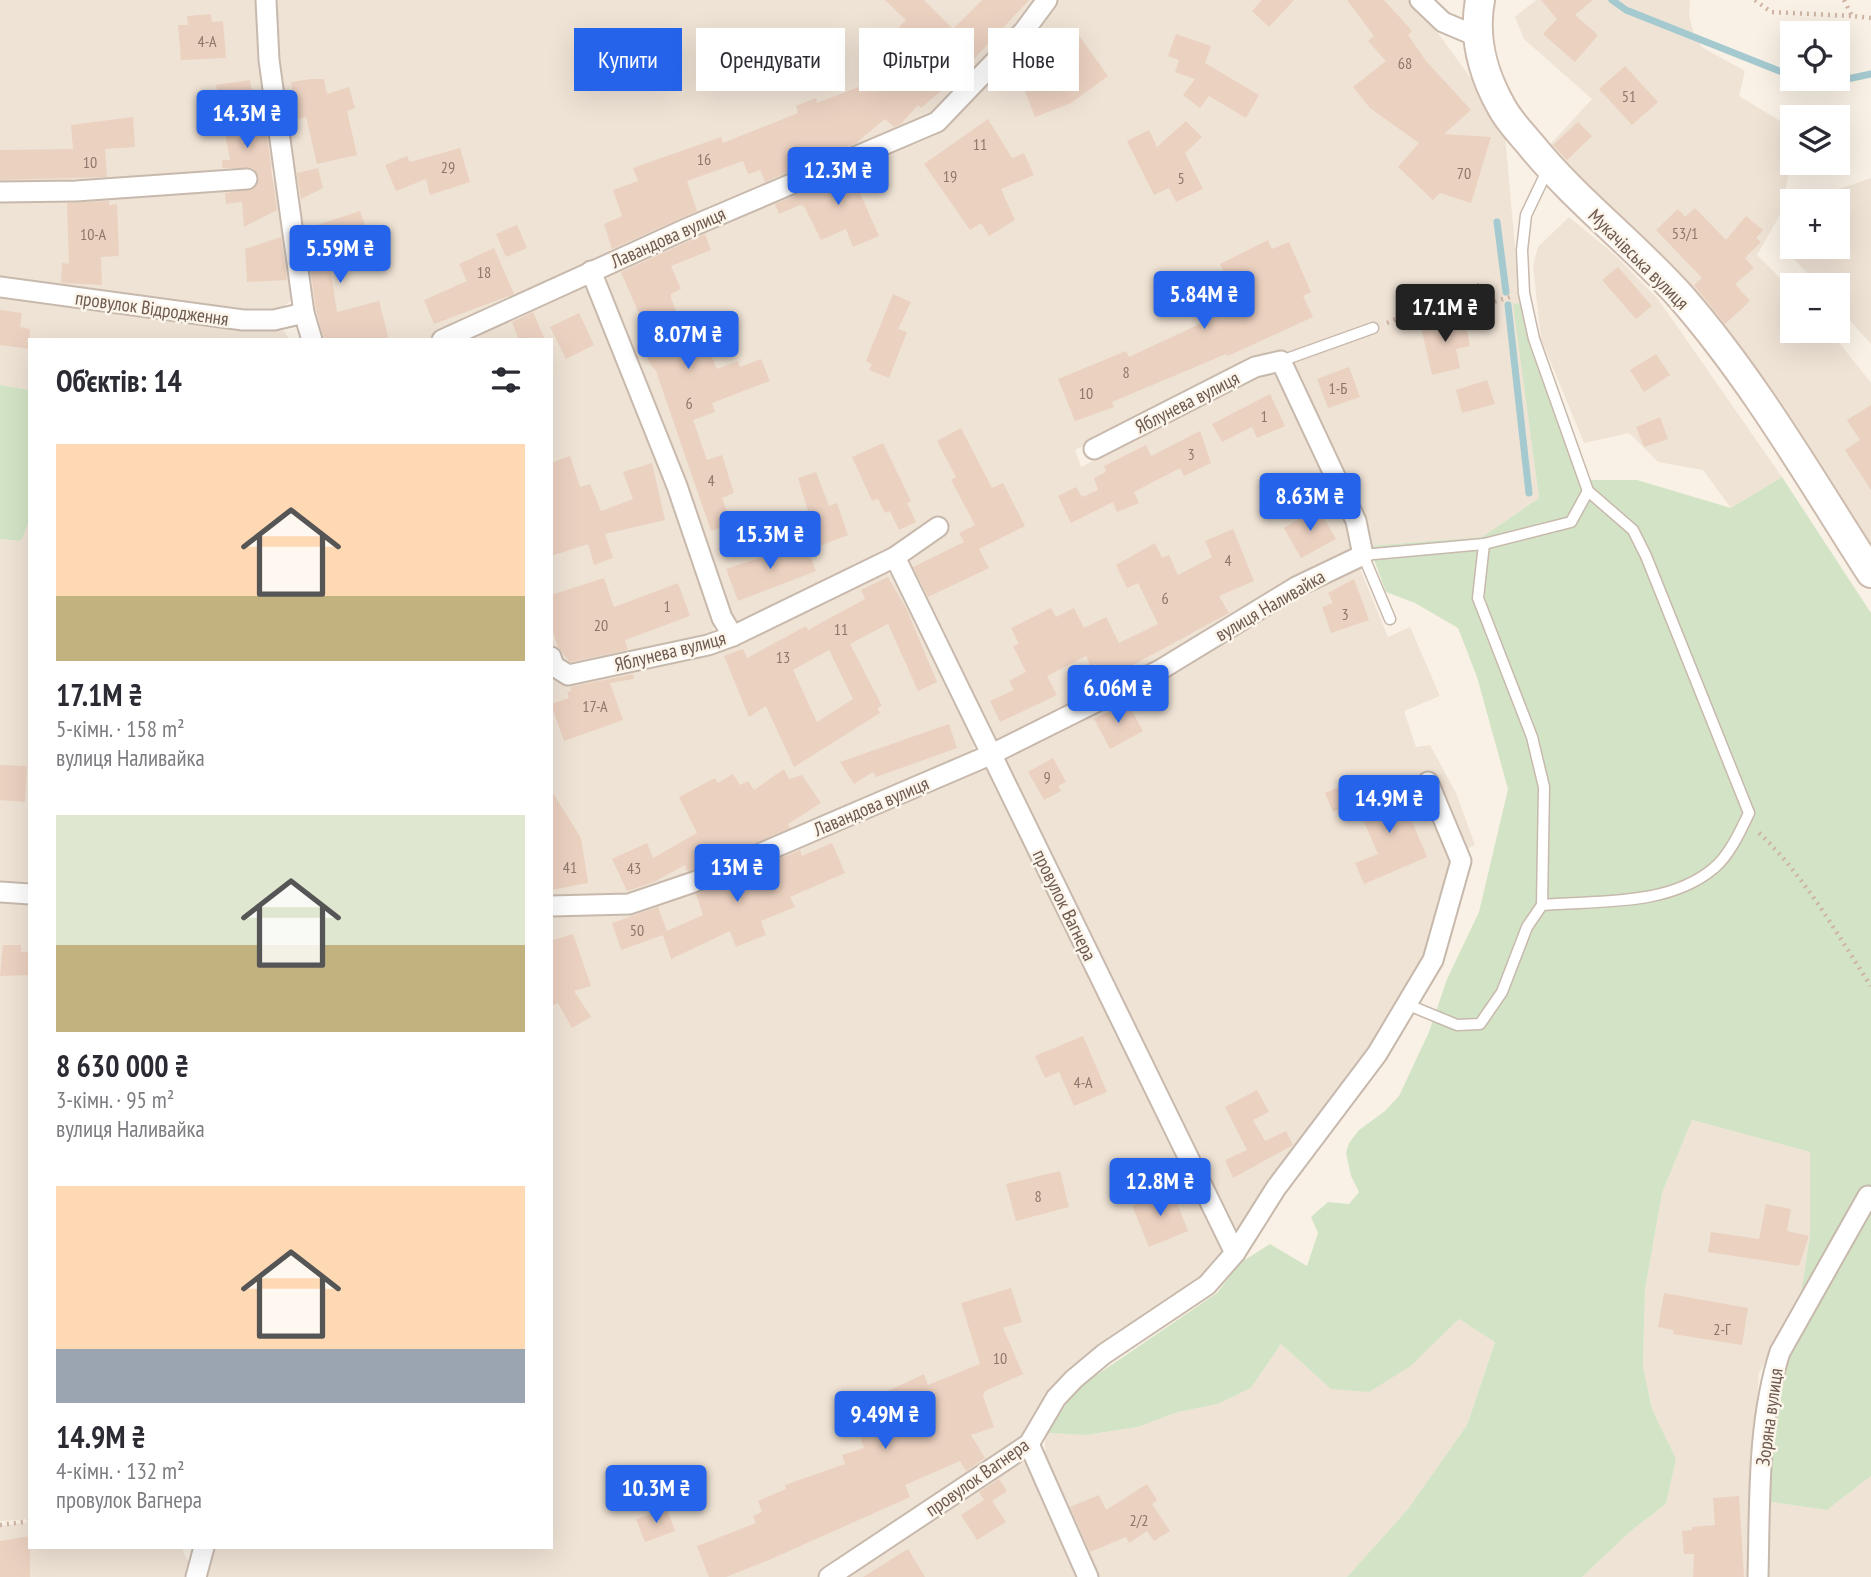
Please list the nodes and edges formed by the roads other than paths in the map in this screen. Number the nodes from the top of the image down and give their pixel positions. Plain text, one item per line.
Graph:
1 (266, 0) edge
2 (1047, 0) edge
3 (1420, 0) edge
4 (1480, 0) edge
5 (1476, 36) junction
6 (1549, 167) junction
7 (247, 179) dead end
8 (0, 192) edge
9 (591, 271) junction
10 (0, 287) edge
11 (304, 313) junction
12 (1373, 328) road end
13 (311, 338) edge
14 (446, 338) edge
15 (1281, 361) junction
16 (1094, 449) dead end
17 (1588, 491) junction
18 (938, 527) dead end
19 (1484, 544) junction
20 (1363, 555) junction
21 (895, 556) junction
22 (1871, 573) edge
23 (1390, 620) dead end
24 (733, 636) junction
25 (553, 663) edge
26 (990, 755) junction
27 (1428, 782) dead end
28 (0, 892) edge
29 (28, 894) edge
30 (1542, 905) junction
31 (553, 906) edge
32 (1406, 1004) junction
33 (1869, 1194) edge
34 (1235, 1253) junction
35 (1029, 1444) junction
36 (203, 1549) edge
37 (196, 1577) edge
38 (829, 1577) edge
39 (1088, 1577) edge
40 (1758, 1577) edge

1 - 11 street
2 - 9 street, Лавандова вулиця
3 - 5 street
4 - 5 street, Мукачівська вулиця
5 - 6 street, Мукачівська вулиця
6 - 17 lane
6 - 22 street, Мукачівська вулиця
7 - 8 street
9 - 14 street, Лавандова вулиця
9 - 24 street
10 - 11 street, провулок Відродження
11 - 13 street
12 - 15 lane
15 - 16 street, Яблунева вулиця
15 - 20 street
17 - 19 lane
17 - 30 lane
18 - 21 street, Яблунева вулиця
19 - 20 lane
19 - 30 lane
20 - 23 lane
20 - 26 street, вулиця Наливайка
21 - 24 street, Яблунева вулиця
21 - 26 street, провулок Вагнера
24 - 25 street, Яблунева вулиця
26 - 31 street, Лавандова вулиця
26 - 34 street, провулок Вагнера
27 - 32 street, провулок Вагнера
28 - 29 street
30 - 32 lane
32 - 34 street, провулок Вагнера
33 - 40 street, Зоряна вулиця
34 - 35 street, провулок Вагнера
35 - 38 street, провулок Вагнера
35 - 39 street
36 - 37 street

